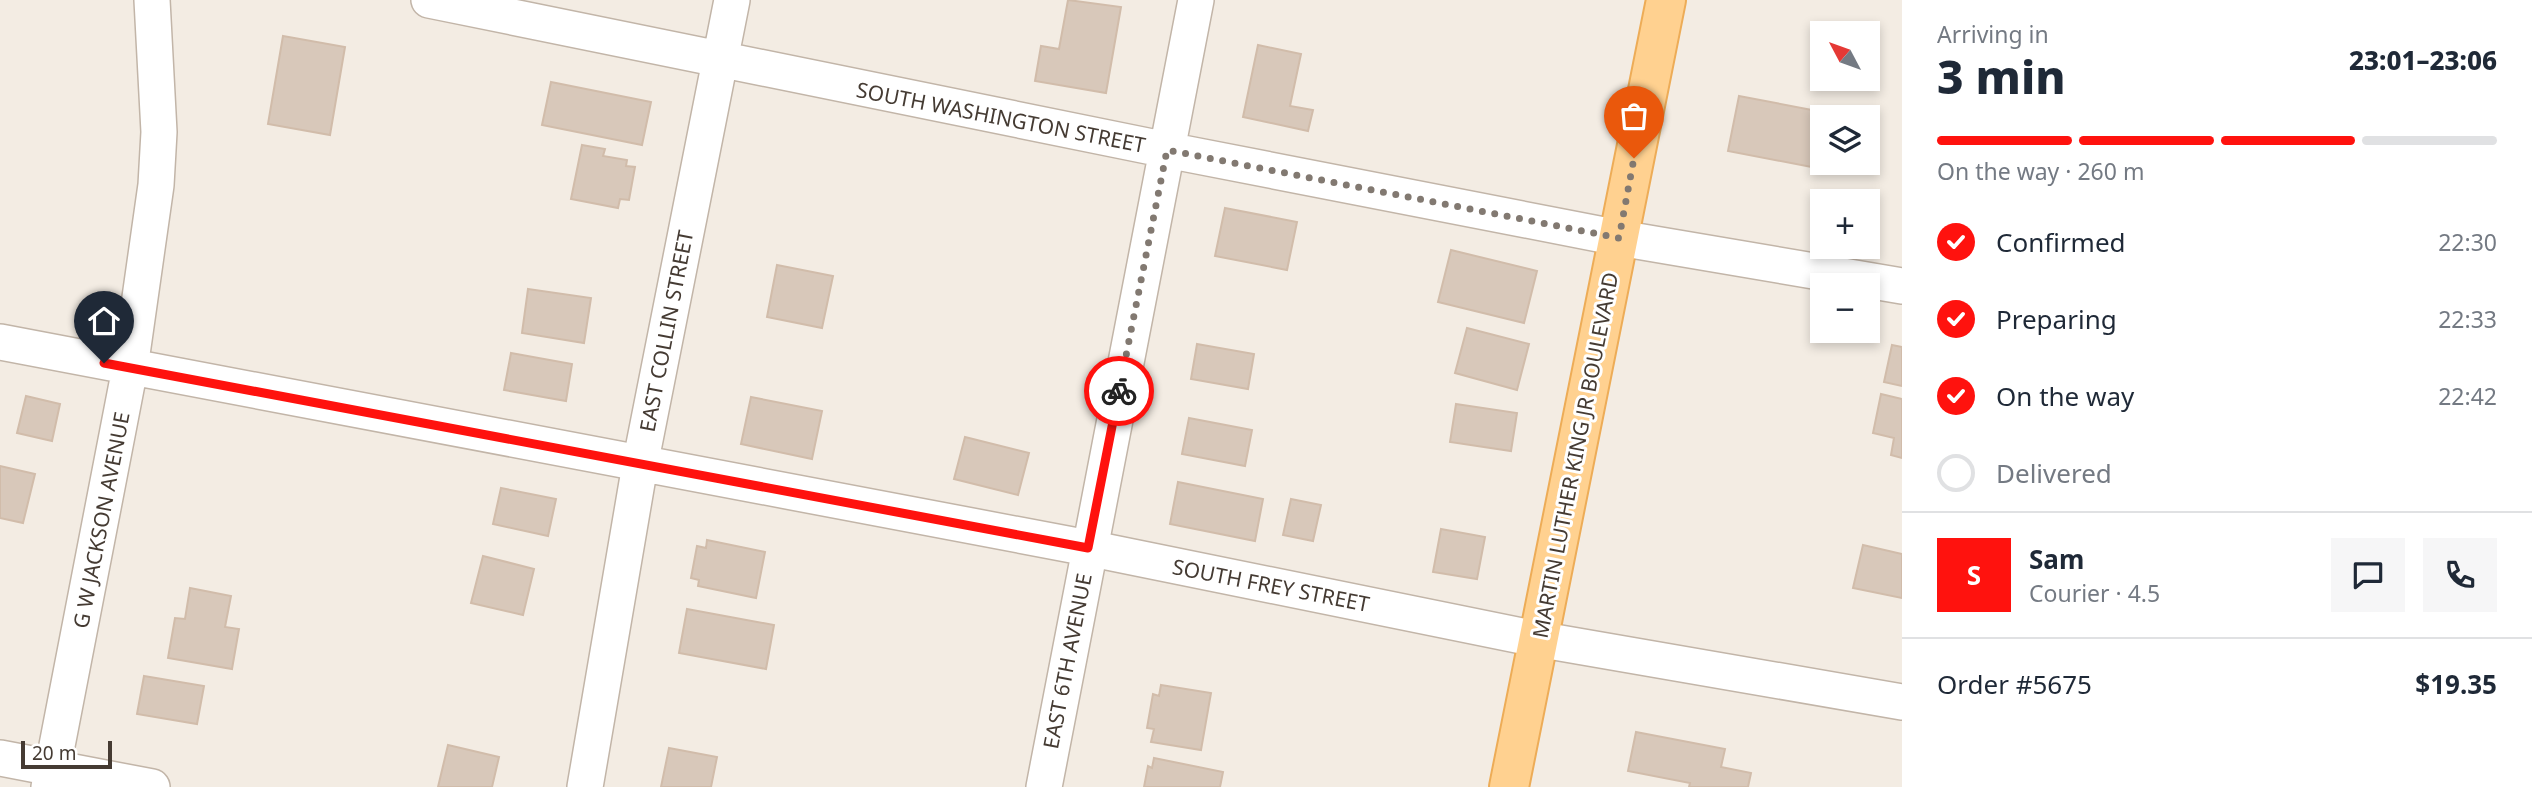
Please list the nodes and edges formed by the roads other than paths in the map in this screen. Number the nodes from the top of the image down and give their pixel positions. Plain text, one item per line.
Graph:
1 (152, 0) edge
2 (429, 0) edge
3 (732, 0) edge
4 (1196, 0) edge
5 (1665, 0) edge
6 (720, 60) junction
7 (1167, 150) junction
8 (1619, 238) junction
9 (1902, 286) edge
10 (0, 342) edge
11 (130, 368) junction
12 (640, 465) junction
13 (1088, 548) junction
14 (1538, 639) junction
15 (1902, 702) edge
16 (0, 758) edge
17 (51, 777) edge
18 (152, 787) edge
19 (585, 787) edge
20 (1044, 787) edge
21 (1508, 787) edge

1 - 11 street, G W JACKSON AVENUE
2 - 6 street, SOUTH WASHINGTON STREET
3 - 6 street, EAST COLLIN STREET
4 - 7 street, EAST 6TH AVENUE
5 - 8 main road, MARTIN LUTHER KING JR BOULEVARD
6 - 7 street, SOUTH WASHINGTON STREET
6 - 12 street, EAST COLLIN STREET
7 - 8 street, SOUTH WASHINGTON STREET
7 - 13 street, EAST 6TH AVENUE
8 - 9 street, SOUTH WASHINGTON STREET
8 - 14 main road, MARTIN LUTHER KING JR BOULEVARD
10 - 11 street, SOUTH FREY STREET
11 - 12 street, SOUTH FREY STREET
11 - 17 street, G W JACKSON AVENUE
12 - 13 street, SOUTH FREY STREET
12 - 19 street, EAST COLLIN STREET
13 - 14 street, SOUTH FREY STREET
13 - 20 street, EAST 6TH AVENUE
14 - 15 street, SOUTH FREY STREET
14 - 21 main road, MARTIN LUTHER KING JR BOULEVARD
16 - 17 street
17 - 18 street

